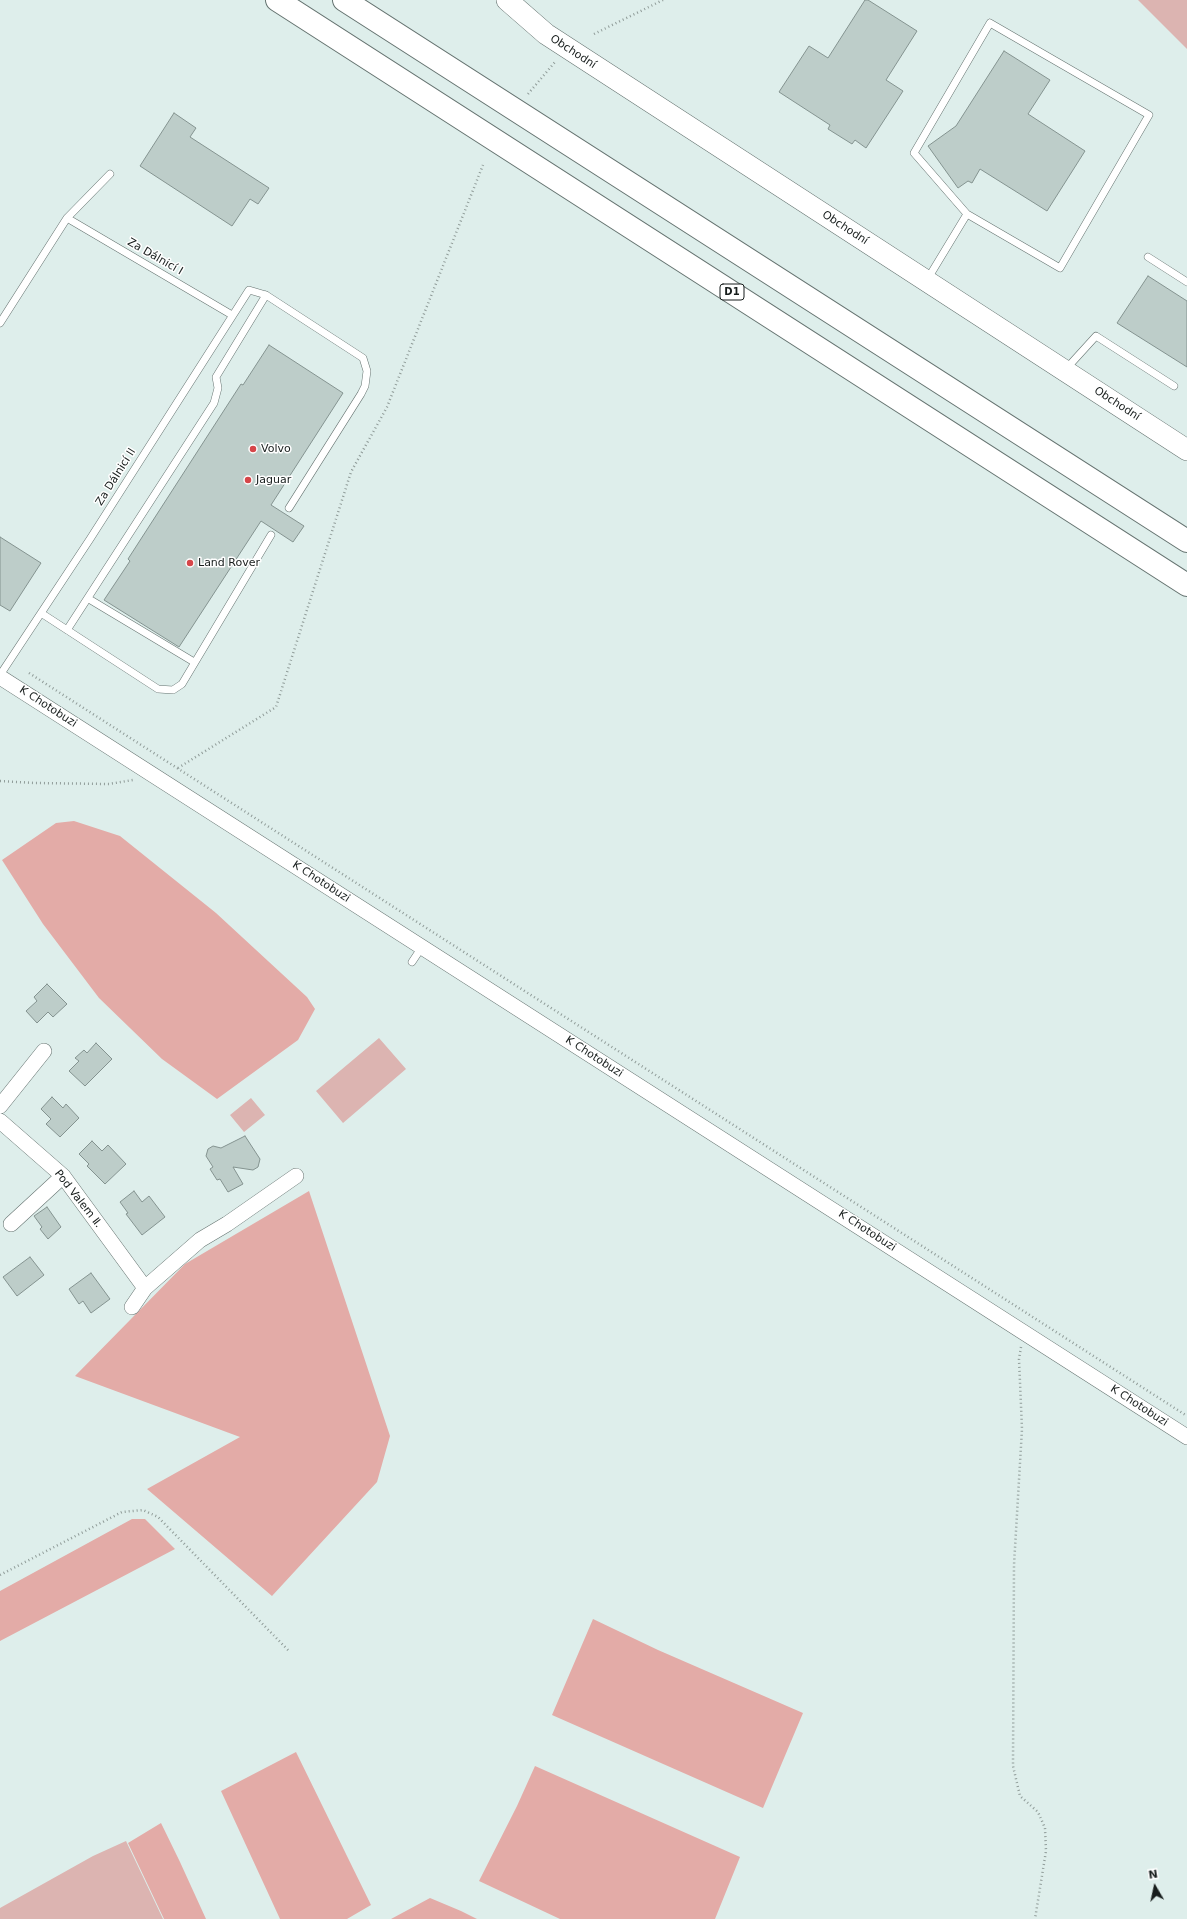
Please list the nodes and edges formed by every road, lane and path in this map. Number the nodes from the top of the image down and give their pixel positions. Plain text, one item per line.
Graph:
1 (277, 0) edge
2 (344, 0) edge
3 (507, 0) edge
4 (663, 0) edge
5 (594, 34) dead end
6 (555, 62) dead end
7 (528, 94) dead end
8 (483, 165) dead end
9 (110, 174) dead end
10 (967, 214) junction
11 (66, 218) junction
12 (1148, 257) dead end
13 (926, 281) junction
14 (1187, 282) edge
15 (266, 295) junction
16 (232, 315) junction
17 (0, 323) edge
18 (1064, 370) junction
19 (1174, 386) dead end
20 (1187, 450) edge
21 (289, 508) dead end
22 (271, 535) dead end
23 (1187, 541) edge
24 (1187, 585) edge
25 (89, 599) junction
26 (41, 613) junction
27 (67, 630) junction
28 (194, 662) junction
29 (28, 673) dead end
30 (0, 676) edge
31 (178, 768) junction
32 (148, 771) junction
33 (0, 781) edge
34 (422, 947) junction
35 (412, 962) dead end
36 (44, 1051) dead end
37 (0, 1106) edge
38 (0, 1121) edge
39 (63, 1176) junction
40 (296, 1176) dead end
41 (11, 1224) dead end
42 (145, 1288) junction
43 (132, 1307) dead end
44 (1038, 1320) junction
45 (1028, 1334) junction
46 (1187, 1416) edge
47 (1187, 1437) edge
48 (0, 1575) edge
49 (288, 1651) dead end
50 (1035, 1919) edge

1 - 24 highway, D1
2 - 23 highway
3 - 13 street, Obchodní
4 - 5 path
6 - 7 path
8 - 31 path
9 - 11 lane
10 - 10 lane
10 - 13 lane
11 - 16 lane, Za Dálnicí I
11 - 17 lane
12 - 14 lane
13 - 18 street, Obchodní
15 - 16 lane, Za Dálnicí II
15 - 21 lane
15 - 25 lane
16 - 26 lane, Za Dálnicí II
18 - 19 lane
18 - 20 street, Obchodní
22 - 28 lane
25 - 27 lane
25 - 28 lane
26 - 27 lane
26 - 30 lane, Za Dálnicí II
27 - 28 lane
29 - 31 path
30 - 32 street, K Chotobuzi
31 - 44 path
32 - 33 path
32 - 34 street, K Chotobuzi
34 - 35 lane
34 - 45 street, K Chotobuzi
36 - 37 street
38 - 39 street, Pod Valem Ⅱ.
39 - 41 street
39 - 42 street, Pod Valem Ⅱ.
40 - 42 street
42 - 43 street
44 - 45 path
44 - 46 path
45 - 47 street, K Chotobuzi
45 - 50 path
48 - 49 path

